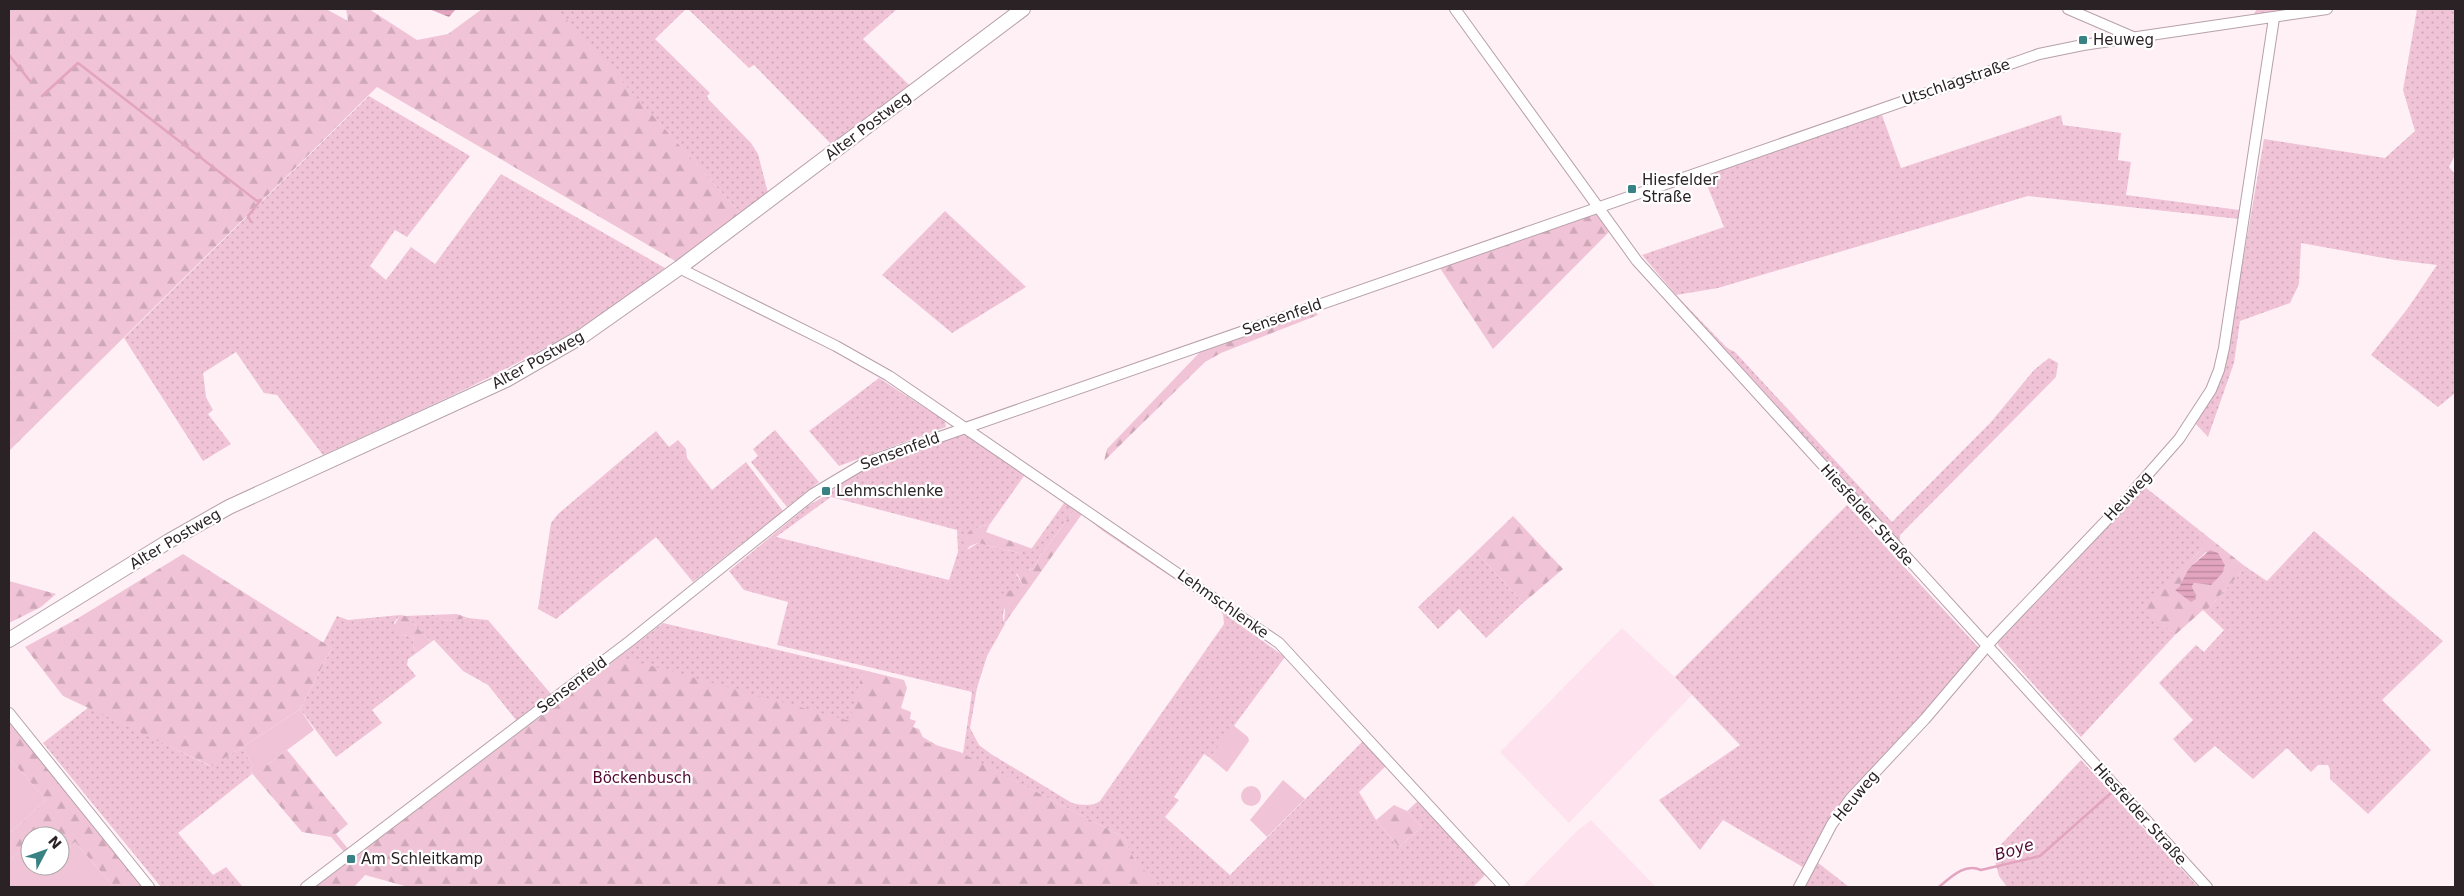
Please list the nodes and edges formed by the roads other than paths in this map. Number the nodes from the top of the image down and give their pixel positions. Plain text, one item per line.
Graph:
1 (1023, 9) edge
2 (1455, 9) edge
3 (2068, 9) edge
4 (2327, 9) edge
5 (2274, 18) junction
6 (2134, 37) junction
7 (1597, 206) junction
8 (679, 268) junction
9 (964, 428) junction
10 (9, 640) edge
11 (1987, 647) junction
12 (9, 713) edge
13 (150, 887) edge
14 (306, 887) edge
15 (1504, 887) edge
16 (1799, 887) edge
17 (2207, 887) edge

1 - 8 main road, Alter Postweg
2 - 7 street, Hiesfelder Straße
3 - 6 street
4 - 5 street, Utschlagstraße
5 - 6 street, Utschlagstraße
5 - 11 street, Heuweg
6 - 7 street, Utschlagstraße
7 - 9 street, Sensenfeld
7 - 11 street, Hiesfelder Straße
8 - 9 street, Lehmschlenke
8 - 10 main road, Alter Postweg
9 - 14 street, Sensenfeld
9 - 15 street, Lehmschlenke
11 - 16 street, Heuweg
11 - 17 street, Hiesfelder Straße
12 - 13 street

